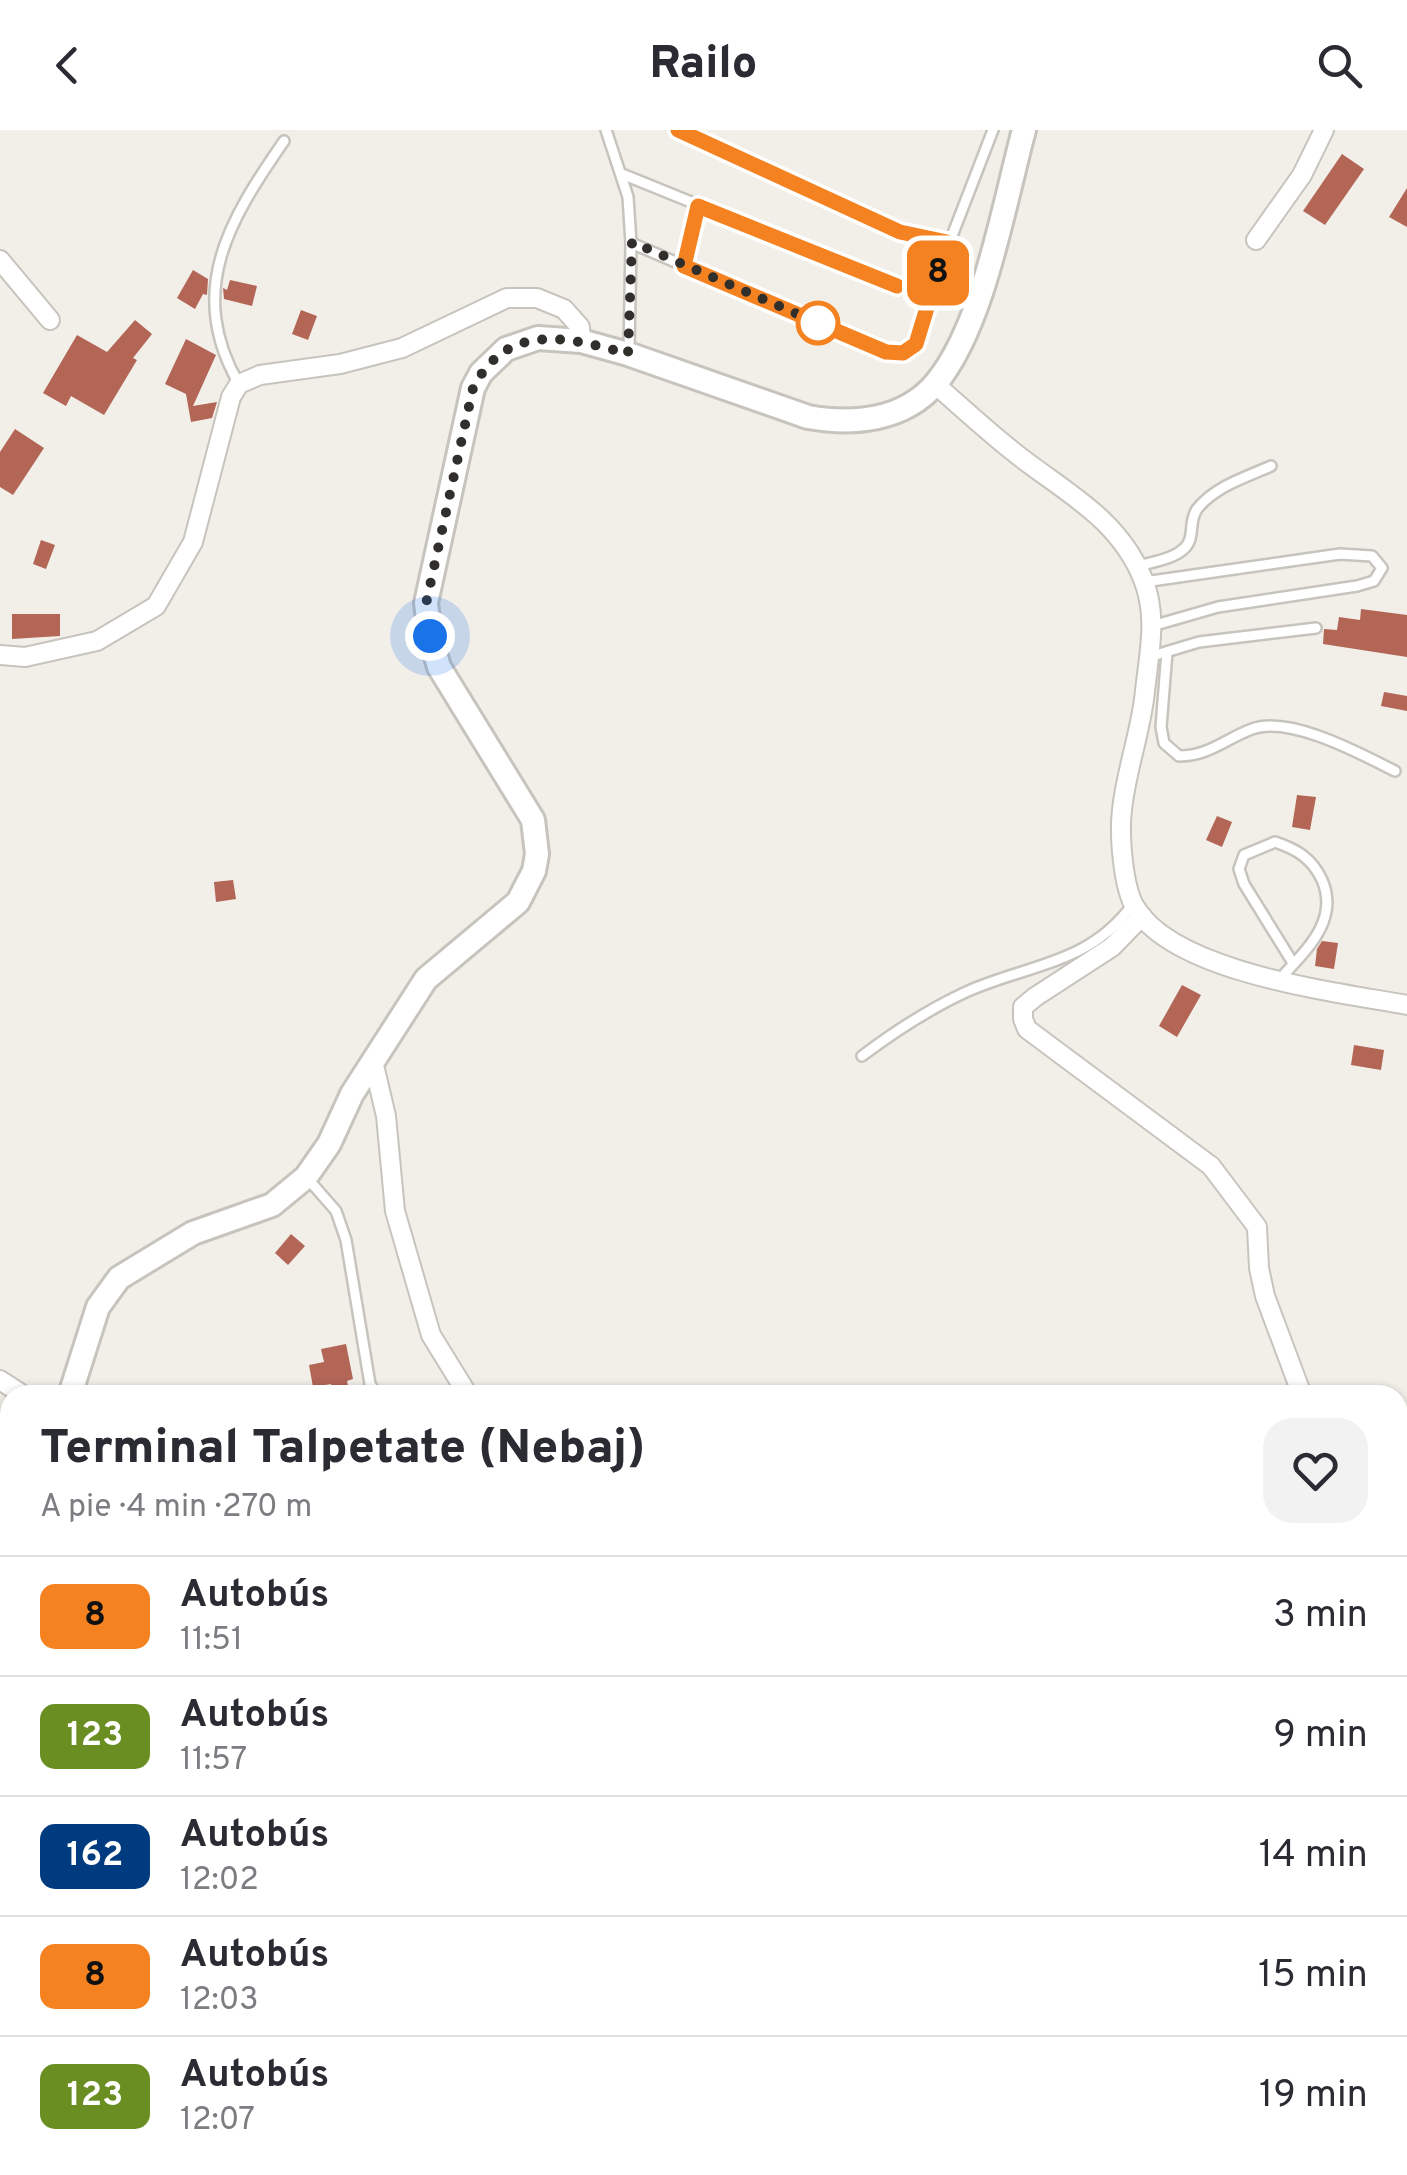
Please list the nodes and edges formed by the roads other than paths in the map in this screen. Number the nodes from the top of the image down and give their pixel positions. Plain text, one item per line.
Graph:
1 (678, 130) edge
2 (993, 130) edge
3 (1024, 130) edge
4 (1325, 131) edge
5 (610, 134) edge
6 (284, 141) dead end
7 (622, 174) junction
8 (698, 206) junction
9 (1256, 240) dead end
10 (632, 242) junction
11 (947, 242) junction
12 (0, 260) edge
13 (684, 266) junction
14 (930, 299) junction
15 (50, 320) dead end
16 (581, 340) junction
17 (628, 354) junction
18 (239, 384) junction
19 (935, 384) junction
20 (1271, 466) dead end
21 (1140, 574) junction
22 (1152, 626) junction
23 (1316, 628) dead end
24 (1158, 654) junction
25 (0, 655) edge
26 (1395, 772) dead end
27 (1137, 910) junction
28 (1294, 963) junction
29 (1277, 982) junction
30 (1407, 1006) edge
31 (862, 1056) dead end
32 (372, 1061) junction
33 (306, 1177) junction
34 (73, 1385) edge
35 (371, 1385) edge
36 (462, 1385) edge
37 (1298, 1385) edge

1 - 11 lane
2 - 11 lane
3 - 19 street
4 - 9 street
5 - 7 lane
6 - 18 lane
7 - 8 lane
7 - 10 lane
8 - 13 lane
8 - 14 lane
10 - 13 lane
10 - 17 lane
11 - 14 lane
12 - 15 street
13 - 14 lane
16 - 17 street
16 - 18 street
16 - 32 street
17 - 19 street
18 - 25 street
19 - 21 street
20 - 21 lane
21 - 22 street
21 - 22 lane
22 - 24 street
23 - 24 lane
24 - 26 lane
24 - 27 street
27 - 29 street
27 - 31 lane
27 - 37 street
28 - 28 lane
28 - 29 lane
29 - 30 street
32 - 33 street
32 - 36 street
33 - 34 street
33 - 35 lane

